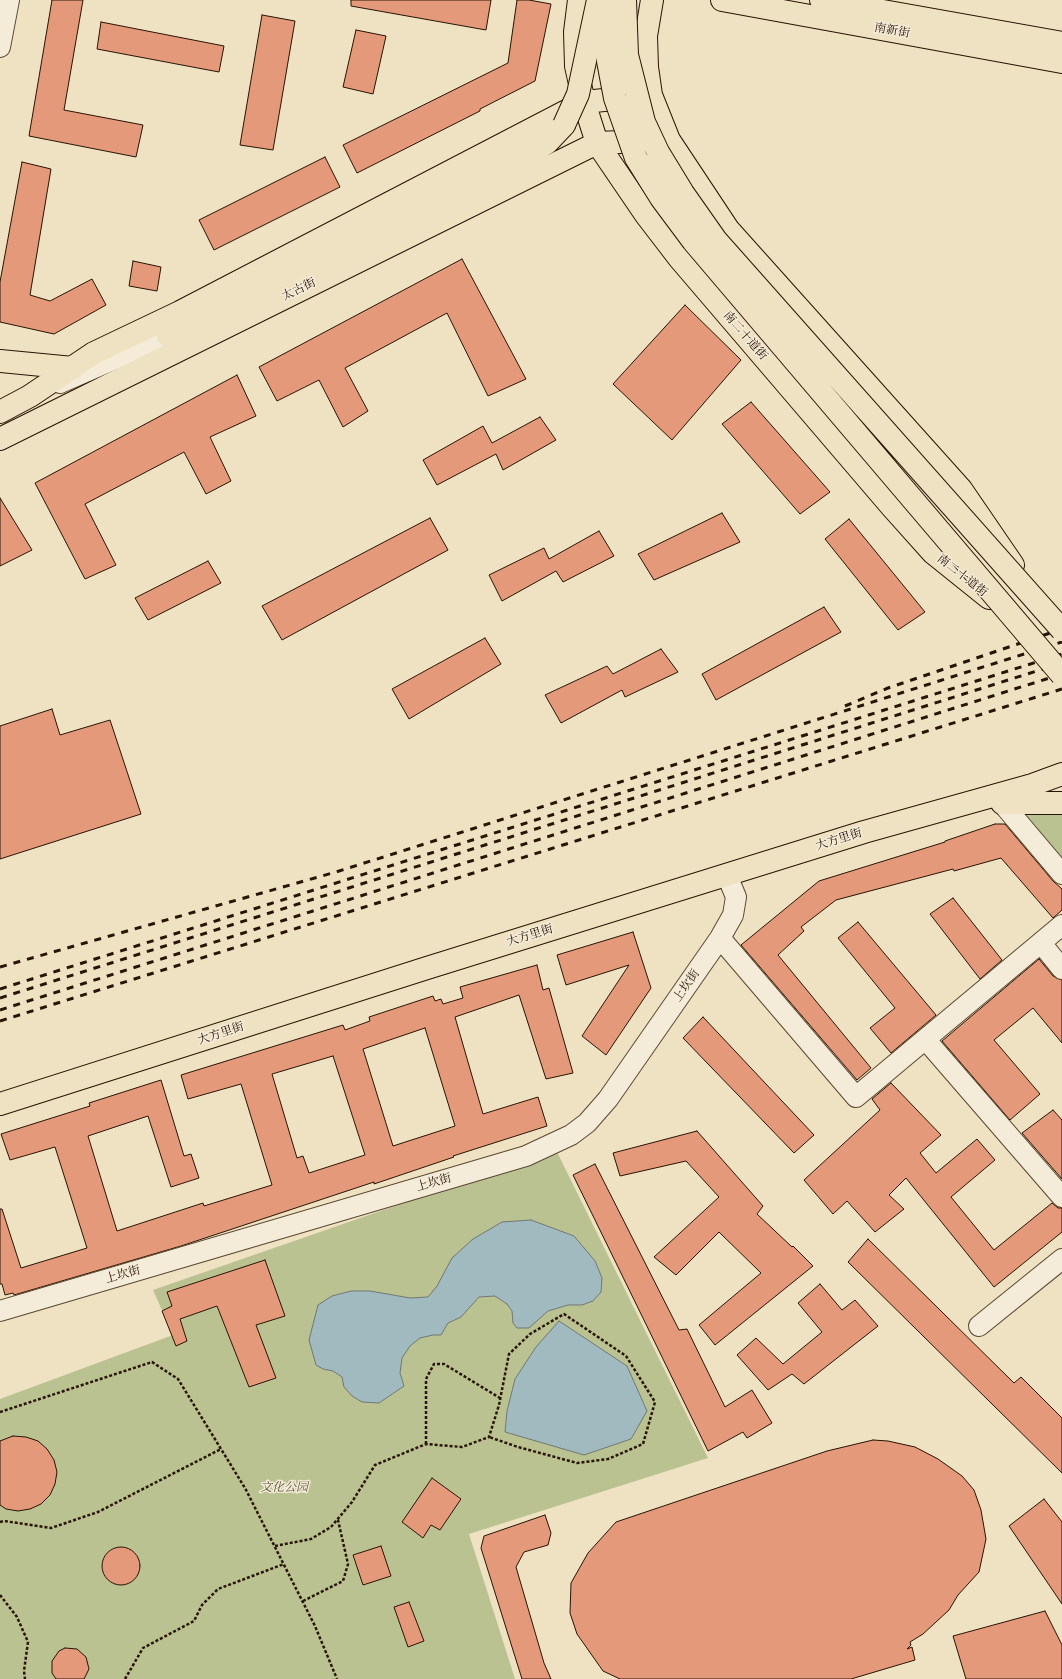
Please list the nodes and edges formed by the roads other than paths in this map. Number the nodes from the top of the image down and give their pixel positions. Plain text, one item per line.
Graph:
1 (9, 0) edge
2 (579, 0) edge
3 (598, 0) edge
4 (608, 0) edge
5 (626, 0) edge
6 (652, 0) edge
7 (722, 0) edge
8 (821, 0) edge
9 (1062, 42) edge
10 (0, 47) edge
11 (1062, 62) edge
12 (651, 95) junction
13 (584, 102) junction
14 (669, 140) junction
15 (597, 143) junction
16 (168, 336) joint
17 (0, 361) edge
18 (73, 368) junction
19 (30, 396) junction
20 (0, 412) edge
21 (0, 418) edge
22 (24, 427) junction
23 (0, 439) edge
24 (1036, 599) junction
25 (1014, 617) junction
26 (1062, 630) edge
27 (1062, 675) edge
28 (1062, 774) edge
29 (1062, 784) edge
30 (1002, 803) junction
31 (1062, 803) edge
32 (1062, 874) edge
33 (731, 885) junction
34 (1062, 925) edge
35 (720, 938) junction
36 (1041, 943) junction
37 (1062, 969) edge
38 (926, 1040) junction
39 (0, 1104) edge
40 (0, 1114) edge
41 (1062, 1196) edge
42 (1062, 1259) edge
43 (0, 1311) edge
44 (978, 1326) dead end

1 - 10 street
2 - 13 main road, 南二十道街
3 - 16 main road, 太古街, bridge
4 - 25 main road, bridge
5 - 24 main road, bridge
6 - 12 main road
7 - 11 main road, 南新街
8 - 9 main road, 南新街
12 - 13 main road
12 - 14 main road
13 - 15 main road, 南二十道街
13 - 18 main road
14 - 15 main road
14 - 24 main road
15 - 22 main road, 太古街
15 - 25 main road, 南二十道街
16 - 19 street, 太古街
17 - 18 main road
18 - 19 main road
19 - 20 main road
21 - 22 main road
22 - 23 main road, 太古街
24 - 26 main road, bridge
25 - 27 main road, bridge
28 - 39 main road, 大方里街
29 - 30 main road, 大方里街
30 - 31 main road
30 - 32 street
30 - 33 main road, 大方里街
33 - 35 street, 上坎街
33 - 40 main road, 大方里街
34 - 36 street
35 - 38 street
35 - 43 street, 上坎街
36 - 37 street
36 - 38 street
38 - 41 street
42 - 44 street

